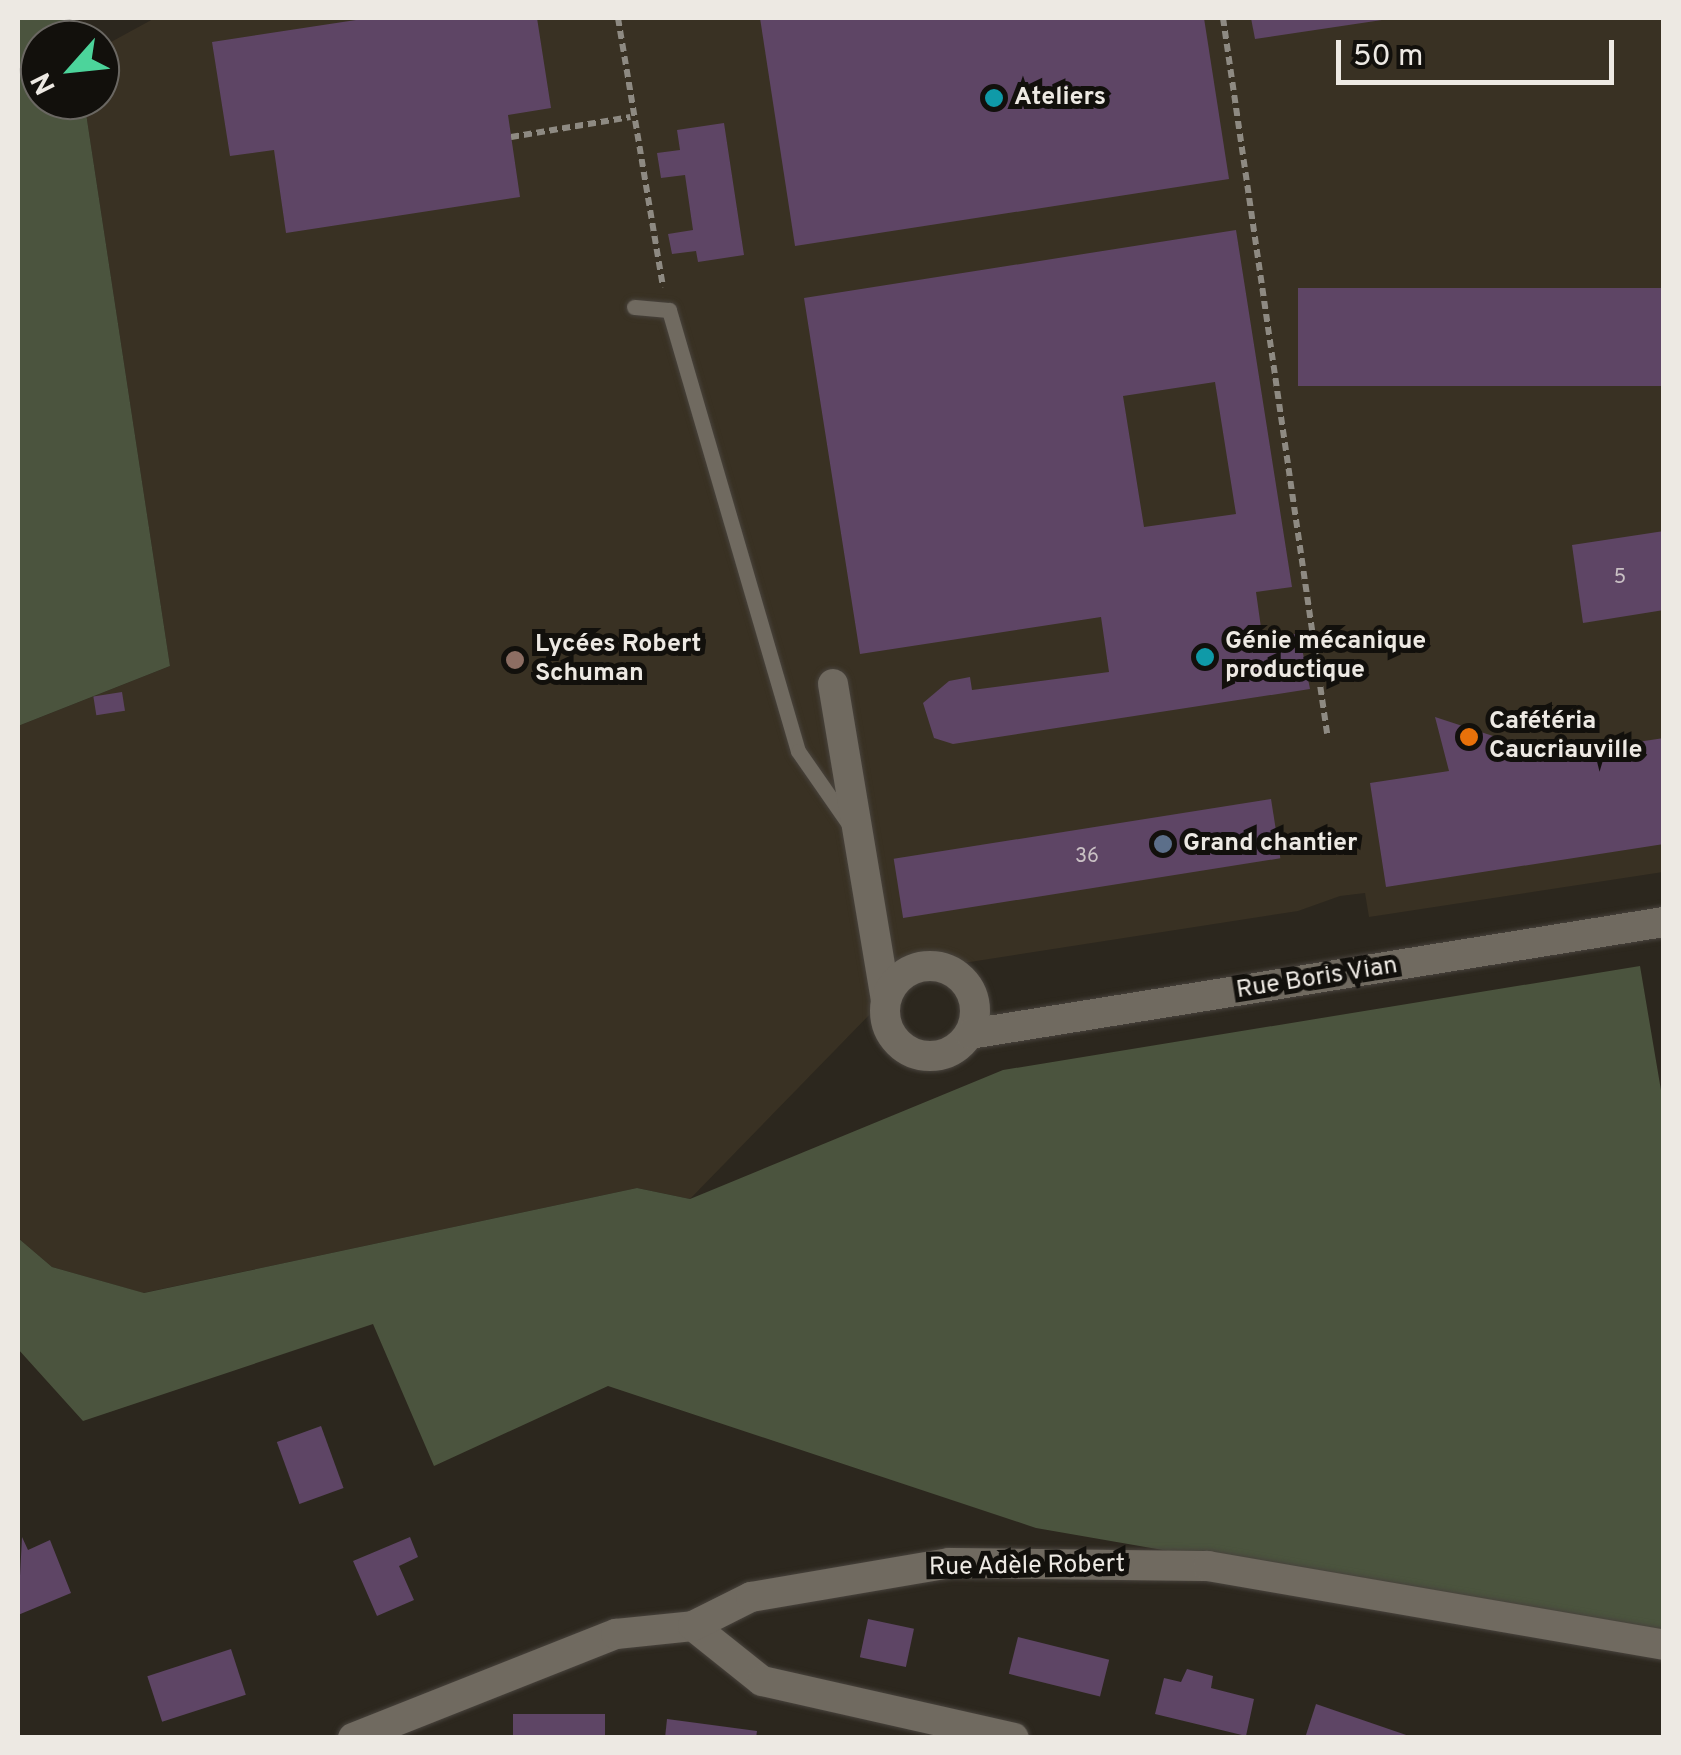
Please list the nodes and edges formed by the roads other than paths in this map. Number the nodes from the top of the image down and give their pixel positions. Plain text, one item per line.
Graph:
1 (634, 306) dead end
2 (833, 684) dead end
3 (856, 834) junction
4 (1664, 922) edge
5 (886, 1000) junction
6 (970, 1034) junction
7 (693, 1626) junction
8 (1664, 1646) edge
9 (353, 1738) edge
10 (1014, 1738) edge

1 - 3 lane
2 - 3 street
3 - 5 street
4 - 6 street, Rue Boris Vian
5 - 6 street
5 - 6 street
7 - 8 street, Rue Adèle Robert
7 - 9 street, Rue Adèle Robert
7 - 10 street

